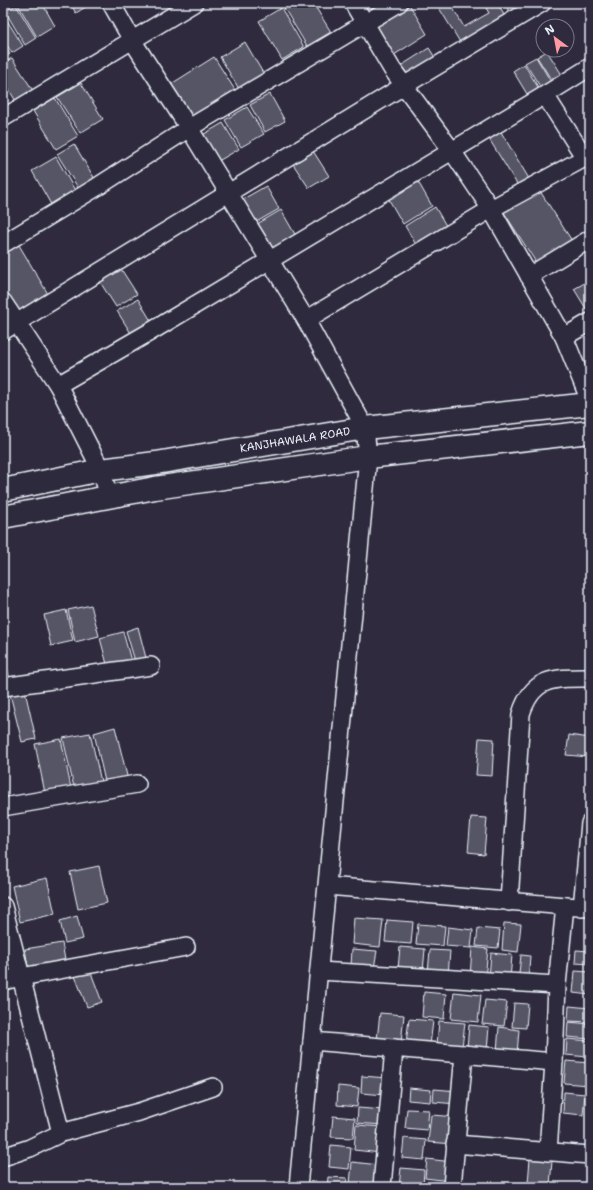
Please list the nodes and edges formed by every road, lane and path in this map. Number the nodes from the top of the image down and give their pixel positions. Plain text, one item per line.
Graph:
1 (111, 3) edge
2 (194, 3) edge
3 (353, 3) edge
4 (399, 3) edge
5 (542, 3) edge
6 (366, 23) junction
7 (132, 40) junction
8 (590, 67) edge
9 (405, 86) junction
10 (545, 95) junction
11 (3, 118) edge
12 (189, 128) junction
13 (452, 151) junction
14 (587, 156) edge
15 (228, 193) junction
16 (491, 209) junction
17 (590, 239) edge
18 (3, 244) edge
19 (269, 259) junction
20 (529, 276) junction
21 (3, 302) edge
22 (306, 320) junction
23 (590, 322) edge
24 (10, 327) edge
25 (564, 337) junction
26 (58, 385) junction
27 (590, 401) edge
28 (590, 404) edge
29 (365, 428) junction
30 (590, 432) edge
31 (368, 457) junction
32 (101, 470) junction
33 (3, 490) edge
34 (109, 496) junction
35 (3, 517) edge
36 (151, 666) dead end
37 (590, 678) edge
38 (3, 687) edge
39 (138, 784) dead end
40 (3, 807) edge
41 (590, 823) edge
42 (327, 886) junction
43 (509, 902) junction
44 (3, 906) edge
45 (565, 906) junction
46 (586, 908) edge
47 (186, 947) dead end
48 (319, 971) junction
49 (21, 977) junction
50 (3, 981) edge
51 (557, 985) junction
52 (312, 1041) junction
53 (394, 1048) junction
54 (464, 1054) junction
55 (554, 1062) junction
56 (213, 1087) dead end
57 (61, 1133) junction
58 (456, 1144) junction
59 (548, 1152) junction
60 (590, 1155) edge
61 (3, 1157) edge
62 (298, 1187) edge
63 (382, 1187) edge
64 (452, 1187) edge

1 - 7 street
2 - 7 street
3 - 6 street
4 - 6 street
5 - 9 street
6 - 9 street
6 - 12 street
7 - 11 street
7 - 12 street
8 - 10 street
9 - 13 street
9 - 15 street
10 - 13 street
10 - 14 street
12 - 15 street
12 - 18 street
13 - 16 street
13 - 19 street
14 - 16 street
15 - 19 street
15 - 24 street
16 - 20 street
16 - 22 street
17 - 20 street
19 - 22 street
19 - 26 street
20 - 25 street
21 - 24 street
22 - 29 street
23 - 25 street
24 - 26 street
25 - 27 street
26 - 32 street
28 - 29 main road, KANJHAWALA ROAD
29 - 31 street
29 - 32 main road, KANJHAWALA ROAD
30 - 31 main road
31 - 34 main road
31 - 42 street
32 - 33 main road, KANJHAWALA ROAD
32 - 34 street
34 - 35 main road
36 - 38 street
37 - 43 street
39 - 40 street
41 - 46 street
42 - 43 street
42 - 48 street
43 - 45 street
44 - 49 street
45 - 46 street
45 - 51 street
47 - 49 street
48 - 51 street
48 - 52 street
49 - 50 street
49 - 57 street
51 - 55 street
52 - 53 street
52 - 62 street
53 - 54 street
53 - 63 street
54 - 55 street
54 - 58 street
55 - 59 street
56 - 57 street
57 - 61 street
58 - 59 street
58 - 64 street
59 - 60 street

